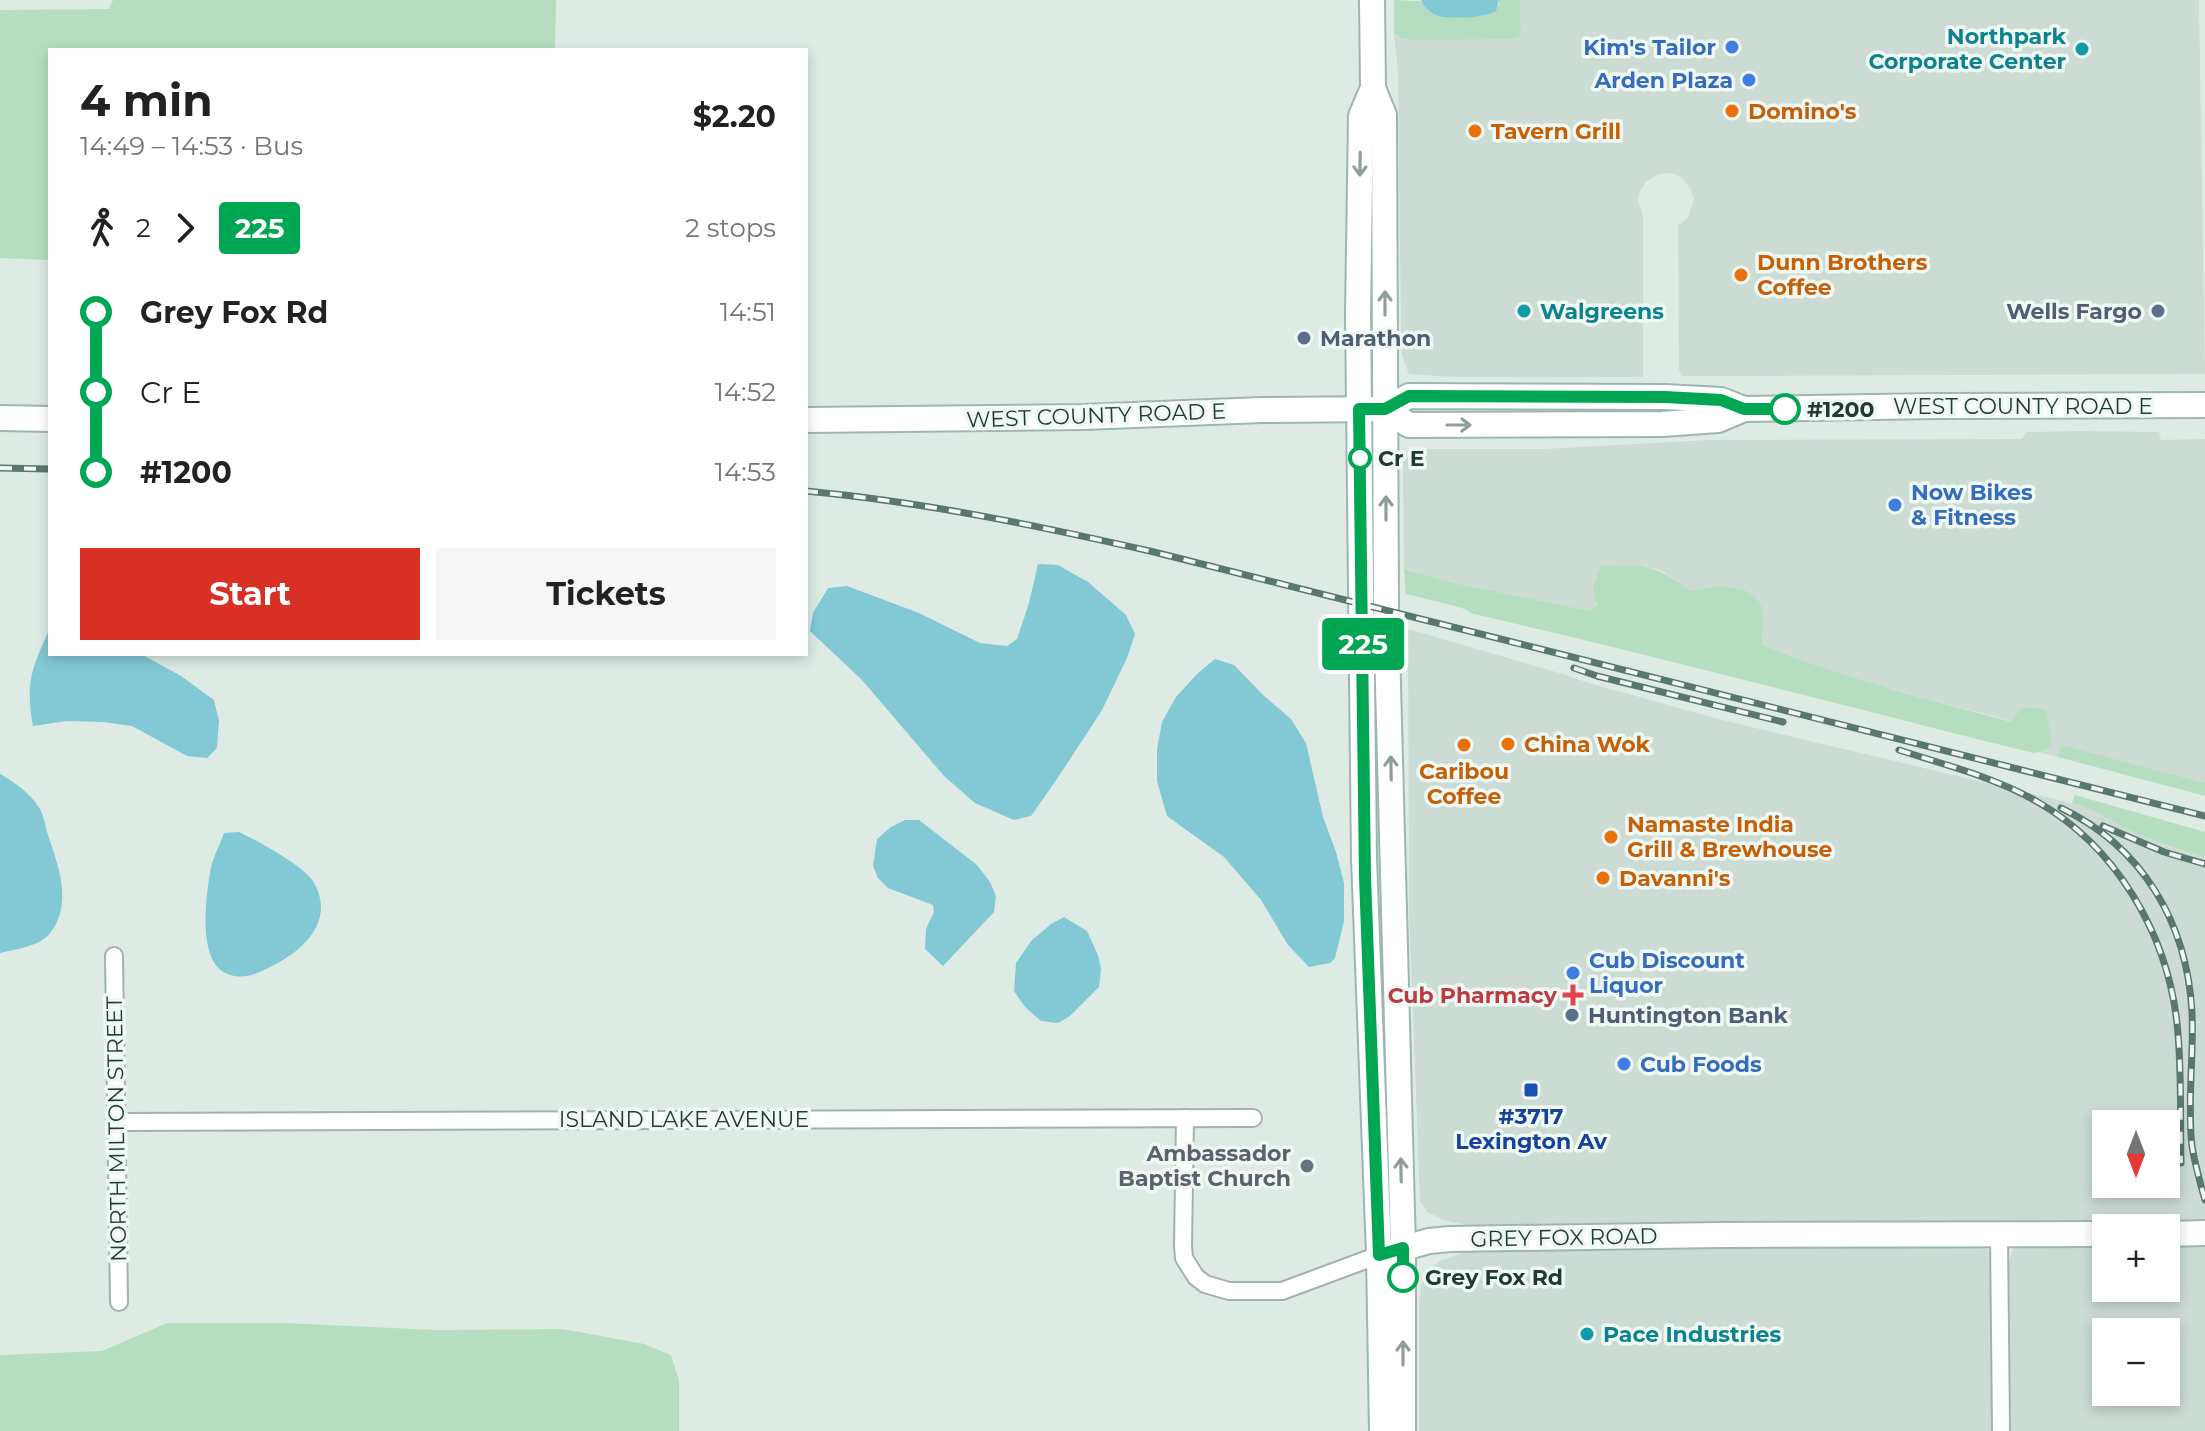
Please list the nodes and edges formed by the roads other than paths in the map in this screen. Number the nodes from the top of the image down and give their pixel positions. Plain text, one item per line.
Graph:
1 (1372, 0) edge
2 (1373, 88) junction
3 (2205, 405) edge
4 (1359, 409) junction
5 (1385, 409) junction
6 (0, 418) edge
7 (48, 419) edge
8 (808, 420) edge
9 (114, 956) dead end
10 (1185, 1118) junction
11 (1253, 1118) dead end
12 (115, 1122) junction
13 (2205, 1233) edge
14 (1999, 1234) junction
15 (2092, 1234) edge
16 (2180, 1234) edge
17 (1403, 1248) junction
18 (1379, 1255) junction
19 (119, 1302) dead end
20 (1382, 1431) edge
21 (1403, 1431) edge
22 (2001, 1431) edge

1 - 2 main road
2 -> 4 main road
5 -> 2 main road
3 - 5 main road, WEST COUNTY ROAD E
4 - 5 main road, WEST COUNTY ROAD E
4 - 8 main road, WEST COUNTY ROAD E
4 - 18 main road
17 -> 5 main road
6 - 7 main road
9 - 12 street, NORTH MILTON STREET
10 - 11 street, ISLAND LAKE AVENUE
10 - 12 street, ISLAND LAKE AVENUE
10 - 18 street, GREY FOX ROAD
12 - 19 street, NORTH MILTON STREET
13 - 16 main road
14 - 15 main road, GREY FOX ROAD
14 - 17 main road, GREY FOX ROAD
14 - 22 street
17 - 18 main road, GREY FOX ROAD
21 -> 17 main road
18 - 20 main road

